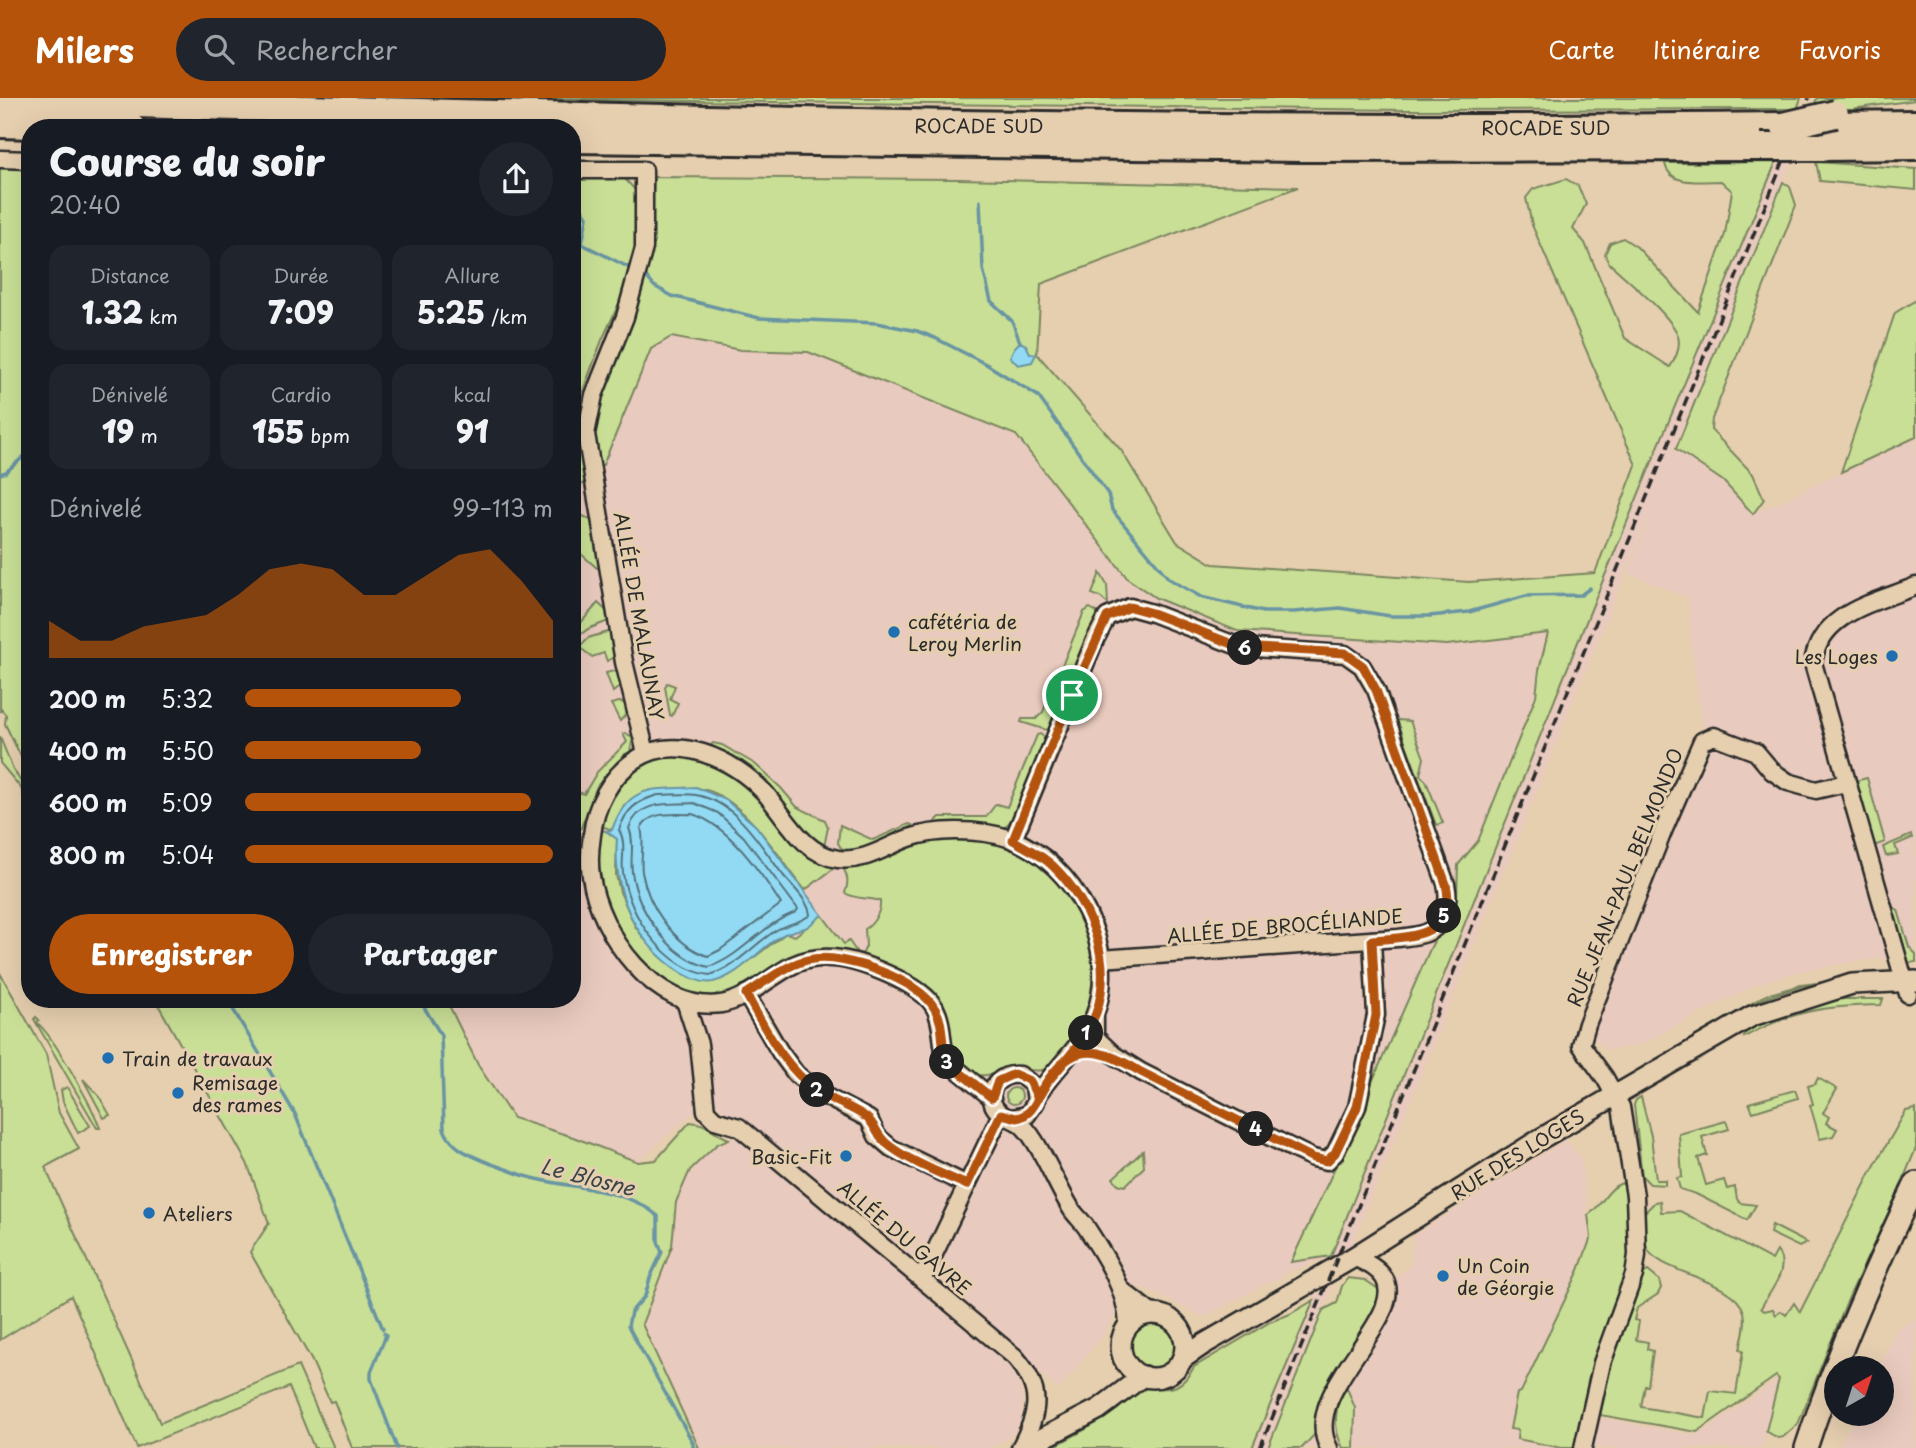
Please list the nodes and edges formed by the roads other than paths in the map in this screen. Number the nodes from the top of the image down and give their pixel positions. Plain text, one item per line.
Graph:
1 (0, 100) edge
2 (1916, 108) edge
3 (0, 124) edge
4 (1916, 124) edge
5 (21, 125) edge
6 (1828, 129) junction
7 (1772, 133) junction
8 (581, 139) edge
9 (1916, 146) edge
10 (0, 159) edge
11 (21, 160) edge
12 (581, 170) edge
13 (1916, 586) edge
14 (646, 753) junction
15 (1846, 783) junction
16 (1013, 840) junction
17 (1372, 940) junction
18 (1101, 959) junction
19 (1911, 987) edge
20 (746, 994) junction
21 (685, 1001) junction
22 (715, 1003) junction
23 (1095, 1015) junction
24 (699, 1044) junction
25 (1114, 1055) junction
26 (1069, 1058) junction
27 (1615, 1095) junction
28 (992, 1098) junction
29 (1035, 1102) junction
30 (1006, 1116) junction
31 (1916, 1183) edge
32 (967, 1185) junction
33 (1085, 1225) junction
34 (1354, 1257) junction
35 (922, 1279) junction
36 (1122, 1290) junction
37 (1151, 1314) junction
38 (1128, 1325) junction
39 (1182, 1332) junction
40 (1214, 1338) junction
41 (1182, 1359) junction
42 (1124, 1360) junction
43 (1143, 1376) junction
44 (1115, 1398) junction
45 (1323, 1445) edge
46 (1022, 1448) edge
47 (1583, 1448) edge
48 (1806, 1448) edge

1 - 7 highway, ROCADE SUD
2 - 6 highway
3 - 5 highway
4 - 6 highway, ROCADE SUD
6 - 7 highway, ROCADE SUD, bridge
6 - 9 highway, ROCADE SUD
7 - 8 highway, ROCADE SUD
10 - 11 street
12 - 14 street, ALLÉE DE MALAUNAY
13 - 15 street
14 - 16 street
14 - 21 street
15 - 19 street
15 - 27 street, RUE JEAN-PAUL BELMONDO
16 - 17 street, ALLÉE DE BROCÉLIANDE
16 - 18 street
17 - 18 street, ALLÉE DE BROCÉLIANDE
17 - 25 street
18 - 23 street
19 - 27 street, RUE DES LOGES
20 - 22 street
20 - 28 street
20 - 32 street
21 - 22 street
21 - 24 street, ALLÉE DU GAVRE
22 - 24 street, ALLÉE DU GAVRE
23 - 25 street
23 - 26 street
24 - 35 street, ALLÉE DU GAVRE
25 - 26 street
26 - 29 street
27 - 34 street, RUE DES LOGES
27 - 47 street
28 - 29 street
28 - 30 street
29 - 30 street
29 - 33 street
30 - 32 street
30 - 33 street
31 - 48 main road
32 - 35 street
33 - 36 street
34 - 40 street, RUE DES LOGES
34 - 45 street
35 - 46 street, ALLÉE DU GAVRE
36 - 37 street
36 - 38 street
37 - 38 street
37 - 39 street
38 - 42 street
39 - 40 street
39 - 41 street
40 - 41 street, RUE DES LOGES
41 - 43 street
42 - 43 street
42 - 44 street
43 - 44 street
44 - 46 street

